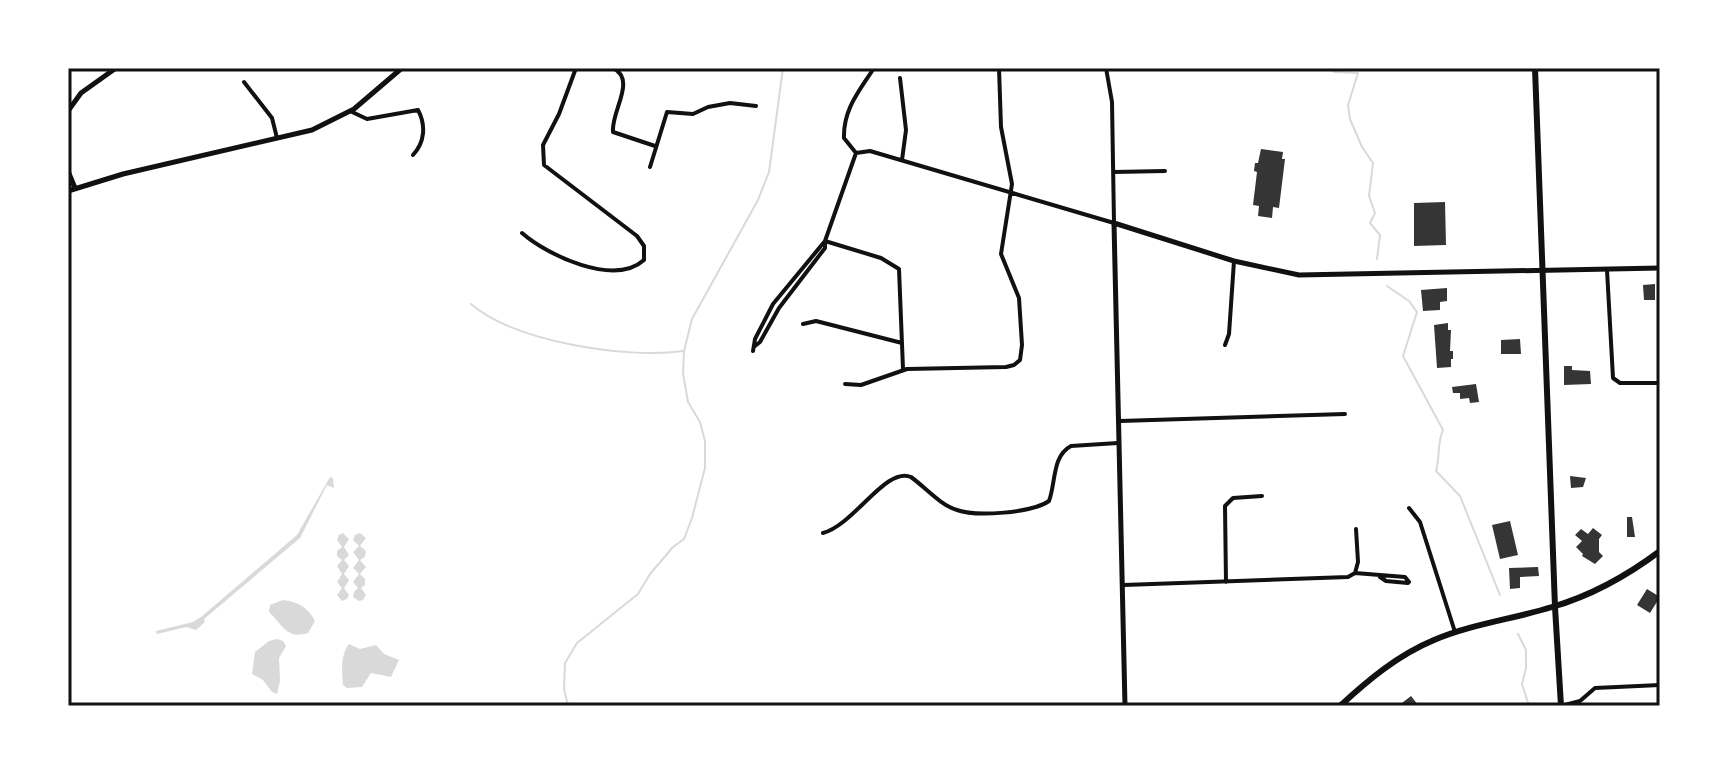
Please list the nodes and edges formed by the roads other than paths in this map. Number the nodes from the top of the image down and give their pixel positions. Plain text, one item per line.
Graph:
1 (116, 68) edge
2 (402, 68) edge
3 (576, 68) edge
4 (613, 68) edge
5 (874, 68) edge
6 (999, 68) edge
7 (1535, 68) edge
8 (1109, 69) edge
9 (900, 78) dead end
10 (244, 82) dead end
11 (756, 106) dead end
12 (68, 111) edge
13 (350, 111) junction
14 (277, 138) junction
15 (655, 146) junction
16 (856, 153) junction
17 (413, 155) dead end
18 (902, 160) junction
19 (650, 167) dead end
20 (68, 171) edge
21 (1165, 171) dead end
22 (1114, 172) junction
23 (75, 188) junction
24 (68, 191) edge
25 (1012, 193) junction
26 (1114, 223) junction
27 (522, 233) dead end
28 (825, 241) junction
29 (1234, 261) junction
30 (1660, 268) edge
31 (1541, 270) junction
32 (1607, 270) junction
33 (803, 324) dead end
34 (902, 343) junction
35 (1225, 345) dead end
36 (754, 348) dead end
37 (903, 369) junction
38 (1660, 383) edge
39 (845, 384) dead end
40 (1345, 414) dead end
41 (1120, 421) junction
42 (1121, 443) junction
43 (1262, 496) dead end
44 (1409, 508) dead end
45 (1356, 529) dead end
46 (823, 533) dead end
47 (1660, 551) edge
48 (1355, 573) junction
49 (1380, 577) junction
50 (1226, 582) junction
51 (1124, 585) junction
52 (1555, 607) junction
53 (1455, 632) junction
54 (1660, 685) edge
55 (1125, 706) edge
56 (1340, 706) edge
57 (1561, 706) edge

1 - 12 street
2 - 13 street
3 - 27 street
4 - 15 street
5 - 16 street
6 - 25 street
7 - 31 main road
8 - 22 street
9 - 18 street
10 - 14 street
11 - 15 street
13 - 14 street
13 - 17 street
14 - 23 street
15 - 19 street
16 - 18 street
16 - 28 street
18 - 25 street
20 - 23 street
21 - 22 street
22 - 26 street
23 - 24 street
25 - 26 street
25 - 37 street
26 - 29 street
26 - 41 street
28 - 34 street
28 - 36 street
29 - 31 street
29 - 35 street
30 - 32 street
31 - 32 street
31 - 52 main road
32 - 38 street
33 - 34 street
34 - 37 street
37 - 39 street
40 - 41 street
41 - 42 street
42 - 46 street
42 - 51 street
43 - 50 street
44 - 53 street
45 - 48 street
47 - 52 main road
48 - 49 street
48 - 50 street
49 - 49 street
50 - 51 street
51 - 55 street
52 - 53 main road
52 - 57 main road
53 - 56 main road
54 - 57 street

